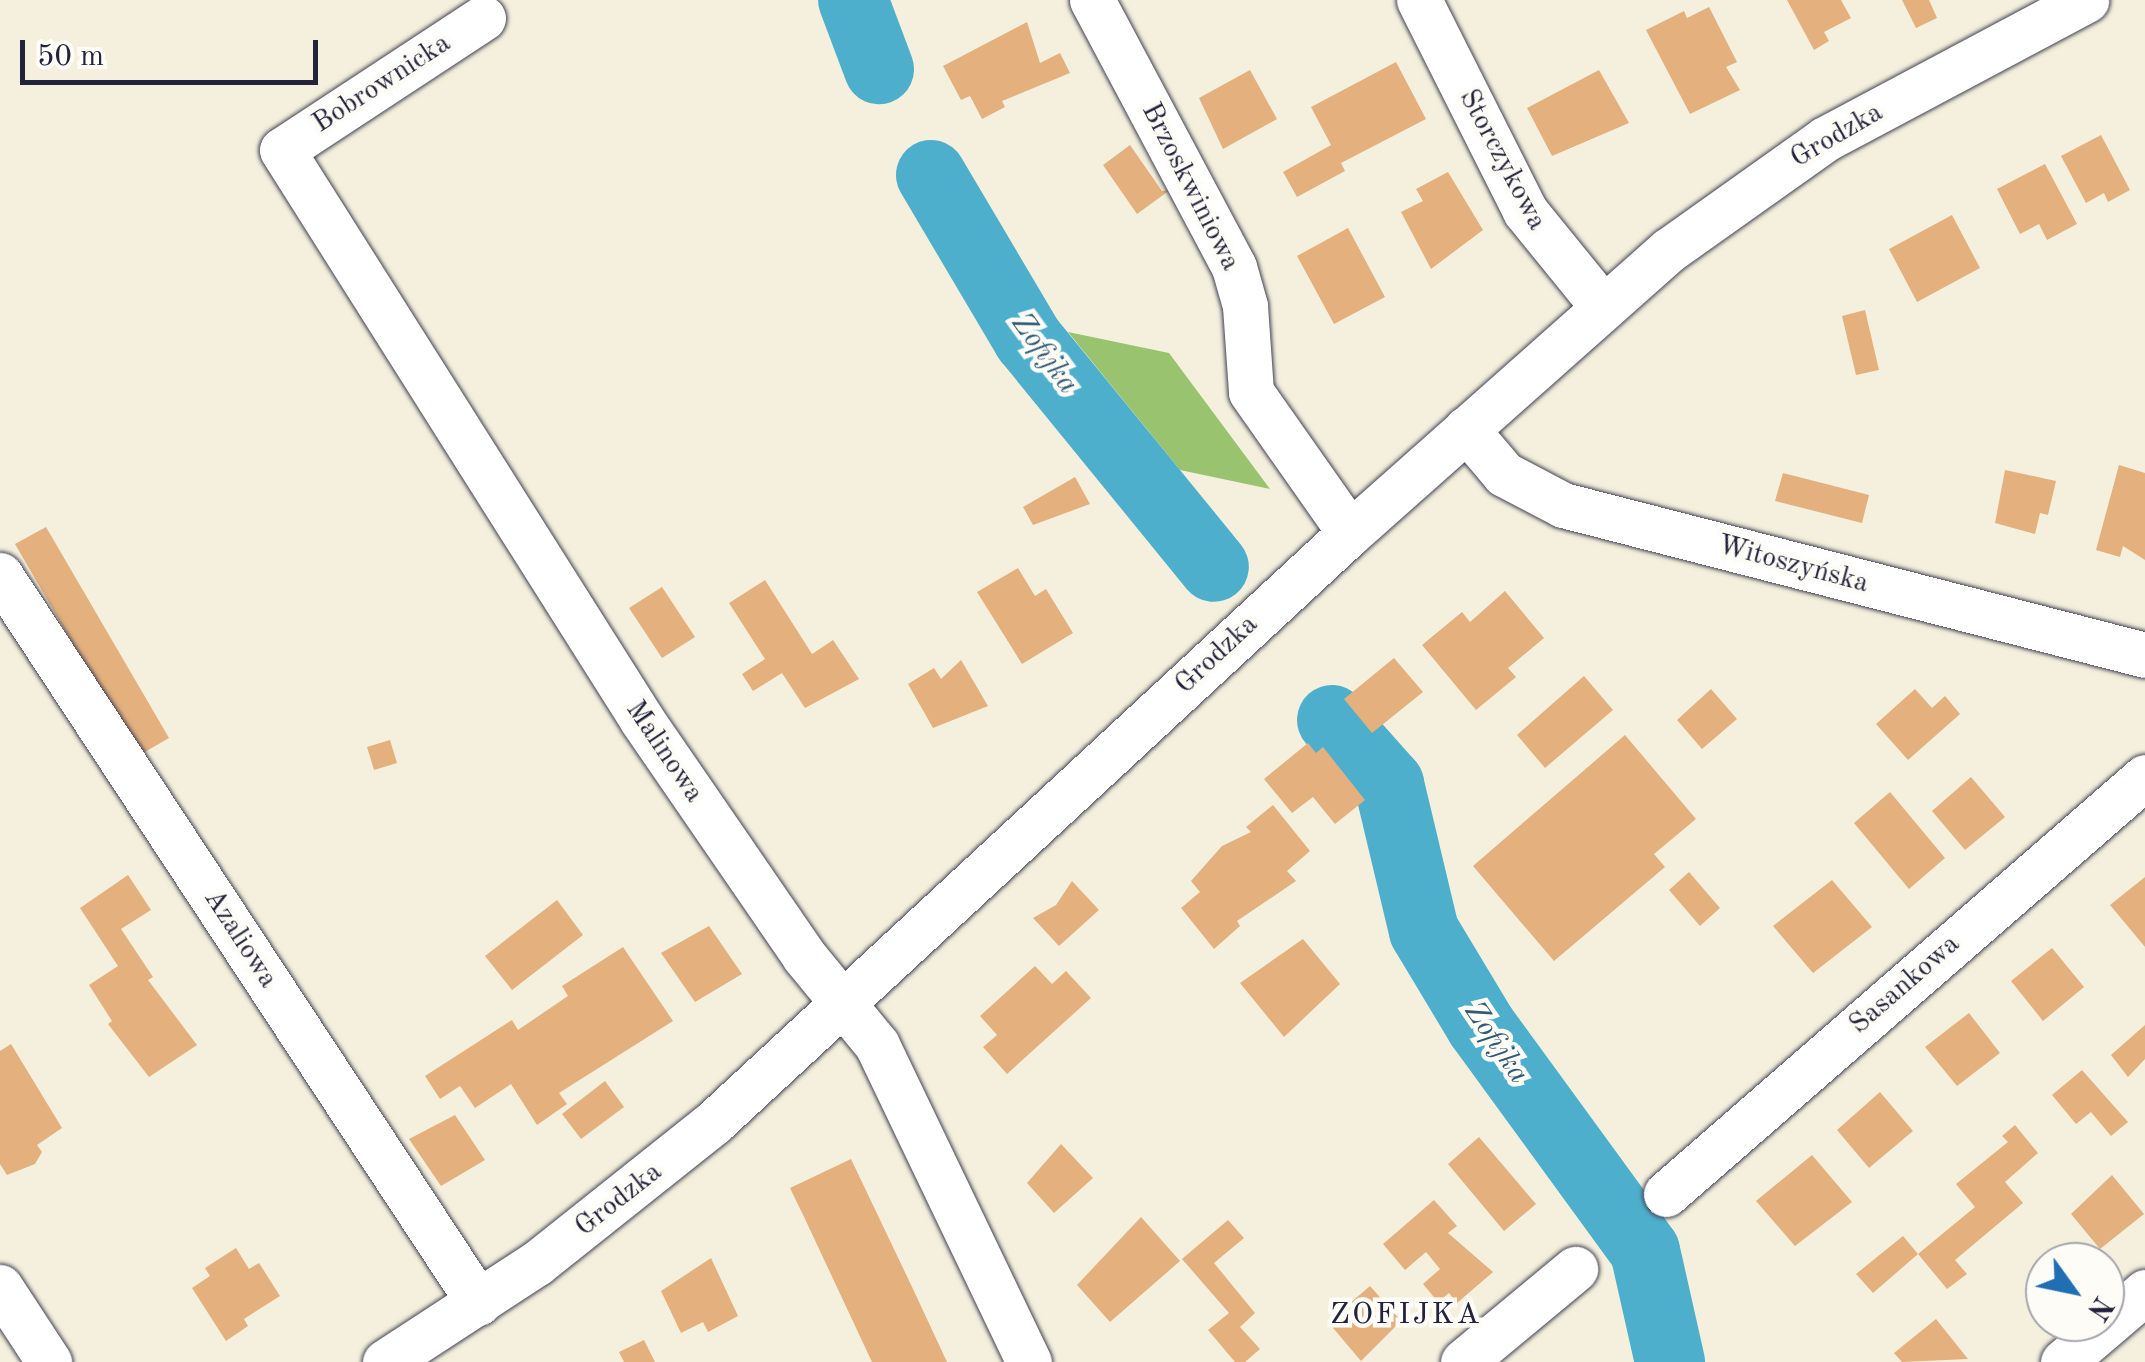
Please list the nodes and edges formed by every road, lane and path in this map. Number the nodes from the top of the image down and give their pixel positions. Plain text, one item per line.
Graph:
1 (1092, 0) edge
2 (1419, 0) edge
3 (2086, 0) edge
4 (483, 18) dead end
5 (282, 150) joint
6 (1603, 307) junction
7 (1466, 429) junction
8 (1350, 532) junction
9 (0, 575) edge
10 (2145, 655) edge
11 (2145, 776) edge
12 (841, 1005) junction
13 (1666, 1194) dead end
14 (1575, 1269) dead end
15 (0, 1286) edge
16 (2145, 1292) edge
17 (480, 1303) junction
18 (50, 1362) edge
19 (386, 1362) edge
20 (1029, 1362) edge
21 (1463, 1362) edge
22 (2063, 1362) edge

1 - 8 street, Brzoskwiniowa
2 - 6 street, Storczykowa
3 - 6 street, Grodzka
4 - 5 street, Bobrownicka
5 - 12 street, Malinowa
6 - 7 street, Grodzka
7 - 8 street, Grodzka
7 - 10 street, Witoszyńska
8 - 12 street, Grodzka
9 - 17 street, Azaliowa
11 - 13 street, Sasankowa
12 - 17 street, Grodzka
12 - 20 street, Malinowa
14 - 21 street
15 - 18 street
16 - 22 street
17 - 19 street, Grodzka

